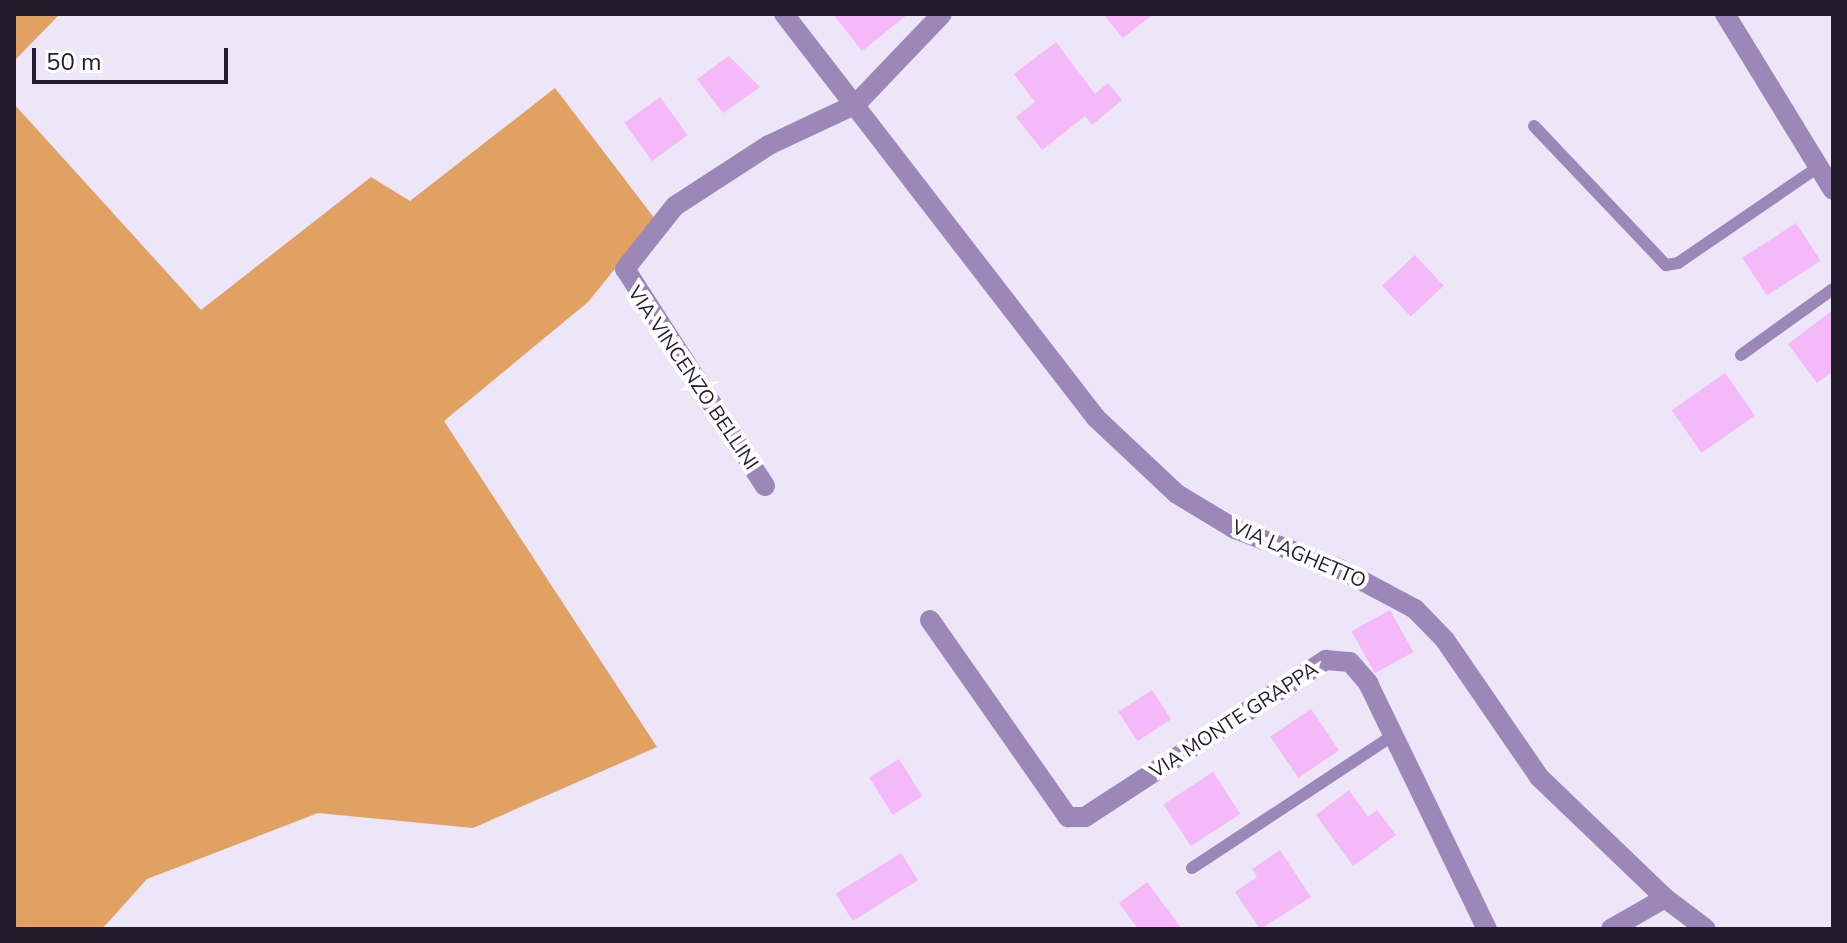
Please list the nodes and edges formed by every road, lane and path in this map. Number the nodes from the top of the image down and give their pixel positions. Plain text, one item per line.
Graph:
1 (784, 14) edge
2 (942, 14) edge
3 (1725, 14) edge
4 (856, 104) junction
5 (1534, 126) dead end
6 (1817, 168) junction
7 (1833, 190) edge
8 (1833, 289) edge
9 (1741, 355) dead end
10 (765, 486) dead end
11 (930, 620) dead end
12 (1394, 735) junction
13 (1192, 868) dead end
14 (1665, 898) junction
15 (1487, 929) edge
16 (1611, 929) edge
17 (1706, 929) edge

1 - 4 street, VIA LAGHETTO
2 - 4 street
3 - 6 street
4 - 10 street, VIA VINCENZO BELLINI
4 - 14 street, VIA LAGHETTO
5 - 6 lane
6 - 7 street
8 - 9 lane
11 - 12 street, VIA MONTE GRAPPA
12 - 13 lane
12 - 15 street, VIA MONTE GRAPPA
14 - 16 street
14 - 17 street, VIA LAGHETTO

